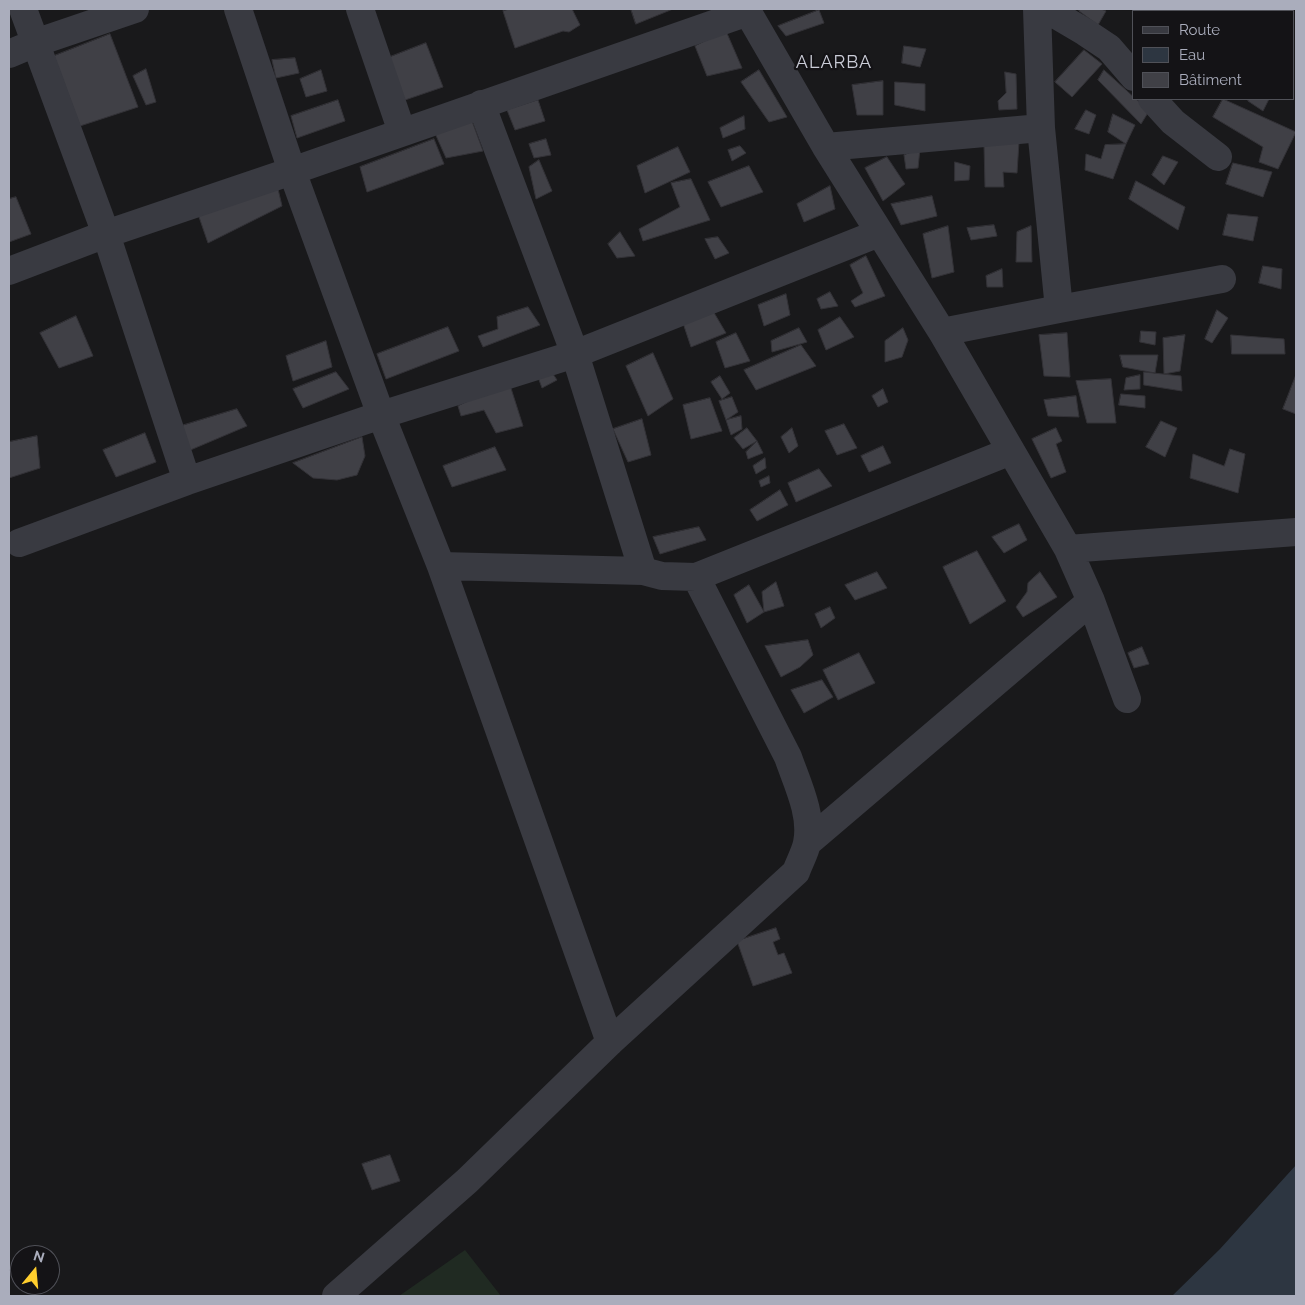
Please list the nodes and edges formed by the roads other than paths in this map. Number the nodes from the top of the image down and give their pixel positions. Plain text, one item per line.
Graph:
1 (23, 9) edge
2 (135, 9) edge
3 (238, 9) edge
4 (360, 9) edge
5 (1038, 9) edge
6 (1046, 9) edge
7 (747, 10) edge
8 (35, 43) junction
9 (9, 54) edge
10 (1132, 75) edge
11 (1153, 100) edge
12 (482, 104) junction
13 (1041, 128) junction
14 (402, 132) junction
15 (826, 147) junction
16 (1218, 158) dead end
17 (292, 171) junction
18 (879, 233) junction
19 (106, 234) junction
20 (9, 271) edge
21 (1222, 279) dead end
22 (1059, 309) junction
23 (942, 332) junction
24 (575, 354) junction
25 (381, 416) junction
26 (1011, 451) junction
27 (187, 480) junction
28 (1296, 532) edge
29 (19, 543) dead end
30 (1068, 549) junction
31 (441, 566) junction
32 (643, 571) junction
33 (696, 577) junction
34 (1091, 602) junction
35 (1127, 699) dead end
36 (807, 843) junction
37 (610, 1042) junction
38 (336, 1296) edge

1 - 8 street
2 - 8 street
3 - 17 street
4 - 14 street
5 - 13 street
6 - 10 street
7 - 12 street
7 - 15 street
8 - 9 street
8 - 19 street
11 - 16 street
12 - 14 street
12 - 24 street
13 - 15 street
13 - 22 street
14 - 17 street
15 - 18 street
17 - 19 street
17 - 25 street
18 - 23 street
18 - 24 street
19 - 20 street
19 - 27 street
21 - 22 street
22 - 23 street
23 - 26 street
24 - 25 street
24 - 32 street
25 - 27 street
25 - 31 street
26 - 30 street
26 - 33 street
27 - 29 street
28 - 30 street
30 - 34 street
31 - 32 street
31 - 37 street
32 - 33 street
33 - 36 street
34 - 35 street
34 - 36 street
36 - 37 street
37 - 38 street

